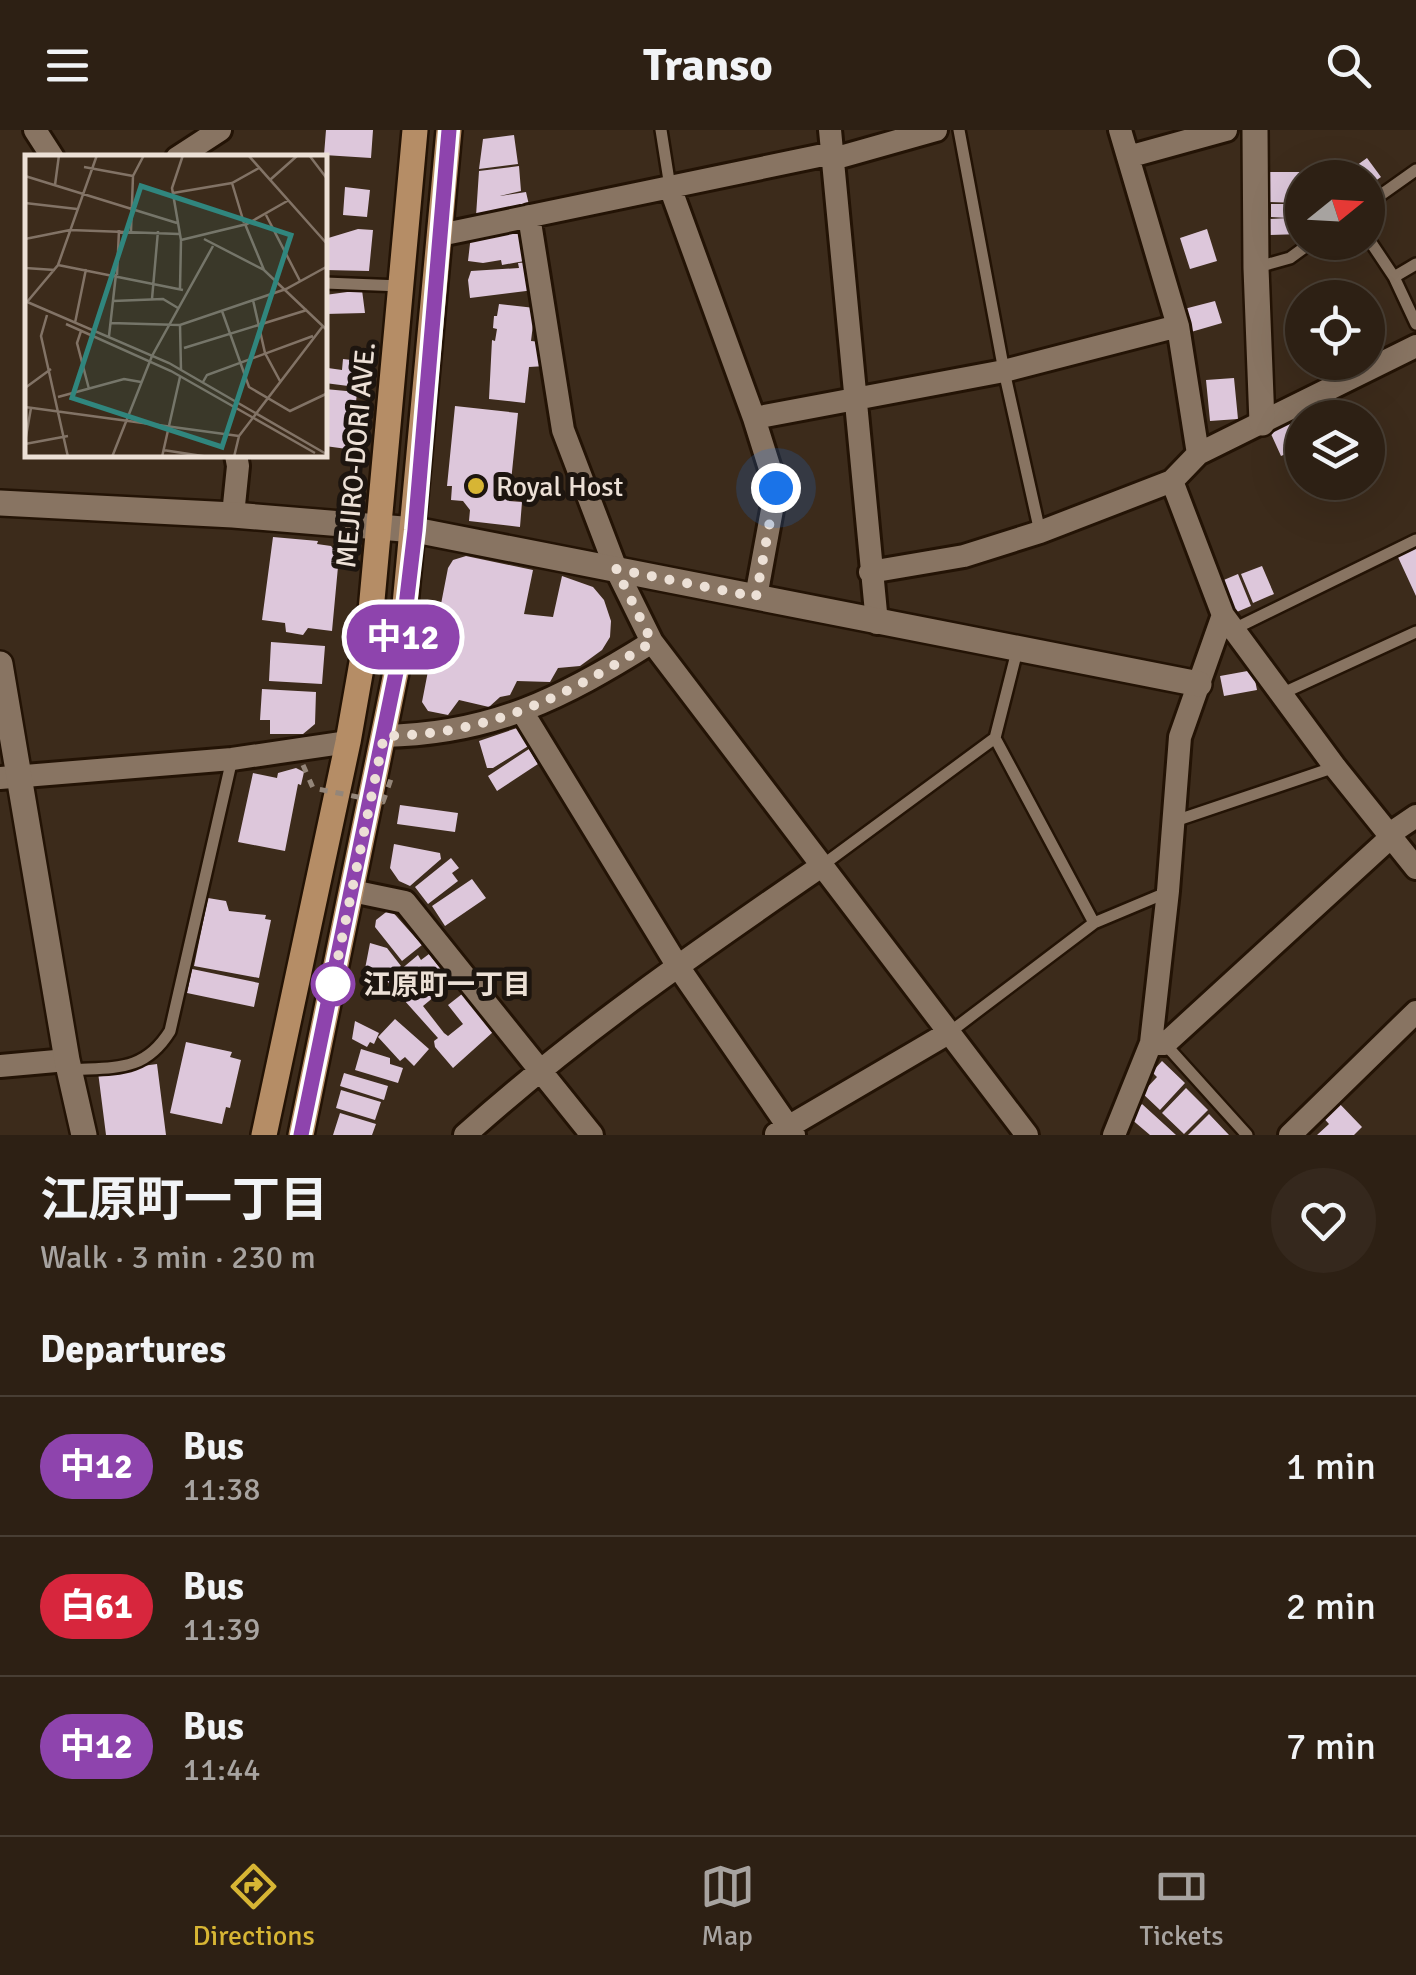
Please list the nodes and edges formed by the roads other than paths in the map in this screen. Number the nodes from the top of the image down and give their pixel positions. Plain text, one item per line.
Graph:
1 (35, 130) edge
2 (220, 130) edge
3 (415, 130) edge
4 (449, 130) edge
5 (662, 130) edge
6 (936, 130) edge
7 (959, 130) edge
8 (1120, 130) edge
9 (1226, 130) edge
10 (1255, 130) edge
11 (832, 147) edge
12 (51, 155) edge
13 (182, 155) edge
14 (1128, 156) junction
15 (1416, 170) edge
16 (670, 187) junction
17 (1385, 192) edge
18 (529, 216) junction
19 (440, 235) junction
20 (1285, 259) edge
21 (1383, 260) edge
22 (1416, 264) edge
23 (1256, 268) junction
24 (1394, 277) junction
25 (328, 283) edge
26 (401, 286) junction
27 (1416, 324) edge
28 (1178, 326) junction
29 (1416, 346) edge
30 (1004, 370) junction
31 (855, 399) junction
32 (754, 418) junction
33 (1262, 423) junction
34 (1198, 454) junction
35 (237, 458) edge
36 (1172, 481) junction
37 (0, 503) edge
38 (234, 515) junction
39 (379, 526) junction
40 (415, 530) junction
41 (1040, 532) junction
42 (1416, 540) edge
43 (616, 569) junction
44 (870, 572) junction
45 (756, 597) junction
46 (1228, 622) junction
47 (876, 624) junction
48 (1416, 632) edge
49 (652, 642) junction
50 (1018, 648) junction
51 (0, 664) edge
52 (1198, 684) junction
53 (1281, 694) junction
54 (523, 713) junction
55 (384, 736) junction
56 (995, 738) junction
57 (348, 742) junction
58 (232, 760) junction
59 (1334, 768) junction
60 (10, 777) edge
61 (1416, 816) edge
62 (1172, 822) junction
63 (1389, 837) junction
64 (820, 867) junction
65 (1416, 868) edge
66 (352, 891) junction
67 (1168, 891) junction
68 (1094, 922) junction
69 (677, 965) junction
70 (1416, 1012) edge
71 (950, 1032) junction
72 (1158, 1044) junction
73 (68, 1065) junction
74 (0, 1066) edge
75 (538, 1070) junction
76 (785, 1132) edge
77 (84, 1135) edge
78 (264, 1135) edge
79 (300, 1135) edge
80 (466, 1135) edge
81 (592, 1135) edge
82 (1027, 1135) edge
83 (1114, 1135) edge
84 (1247, 1135) edge
85 (1290, 1135) edge

1 - 12 street
2 - 13 street
3 - 26 main road, MEJIRO-DORI AVE.
4 - 19 main road
5 - 16 lane
6 - 11 street
7 - 30 lane
8 - 14 street
9 - 14 street
10 - 23 street
11 - 16 street
11 - 31 street
14 - 28 street
15 - 17 lane
16 - 18 street
16 - 32 street
18 - 19 street
18 - 43 street
19 - 40 main road
20 - 23 lane
21 - 24 lane
22 - 24 lane
23 - 33 street
24 - 27 lane
25 - 26 lane
26 - 39 main road, MEJIRO-DORI AVE.
28 - 30 street
28 - 34 street
29 - 33 street
30 - 31 street
30 - 41 lane
31 - 32 street
31 - 44 street
32 - 45 street
33 - 34 street
34 - 36 street
35 - 38 street
36 - 41 street
36 - 46 street
37 - 38 street
38 - 39 street
39 - 40 street
39 - 57 main road, MEJIRO-DORI AVE.
40 - 43 street
40 - 55 main road
41 - 44 street
42 - 46 lane
43 - 45 street
43 - 49 street
44 - 47 street
45 - 47 street
46 - 52 street
46 - 53 street
47 - 50 street
48 - 53 lane
49 - 54 street
49 - 64 street
50 - 52 street
50 - 56 lane
51 - 60 street
52 - 62 street
53 - 59 street
54 - 55 street
54 - 69 street
55 - 66 main road
56 - 64 lane
56 - 68 lane
57 - 58 street
57 - 78 main road, MEJIRO-DORI AVE.
58 - 60 street
58 - 73 lane
59 - 62 lane
59 - 63 street
60 - 73 street
61 - 63 street
62 - 67 street
63 - 65 street
63 - 72 street
64 - 69 street
64 - 71 street
66 - 75 street
66 - 79 main road
67 - 68 lane
67 - 72 street
68 - 71 lane
69 - 75 street
69 - 76 street
70 - 85 street
71 - 76 street
71 - 82 street
72 - 83 street
72 - 84 lane
73 - 74 street
73 - 77 street
75 - 80 street
75 - 81 street

